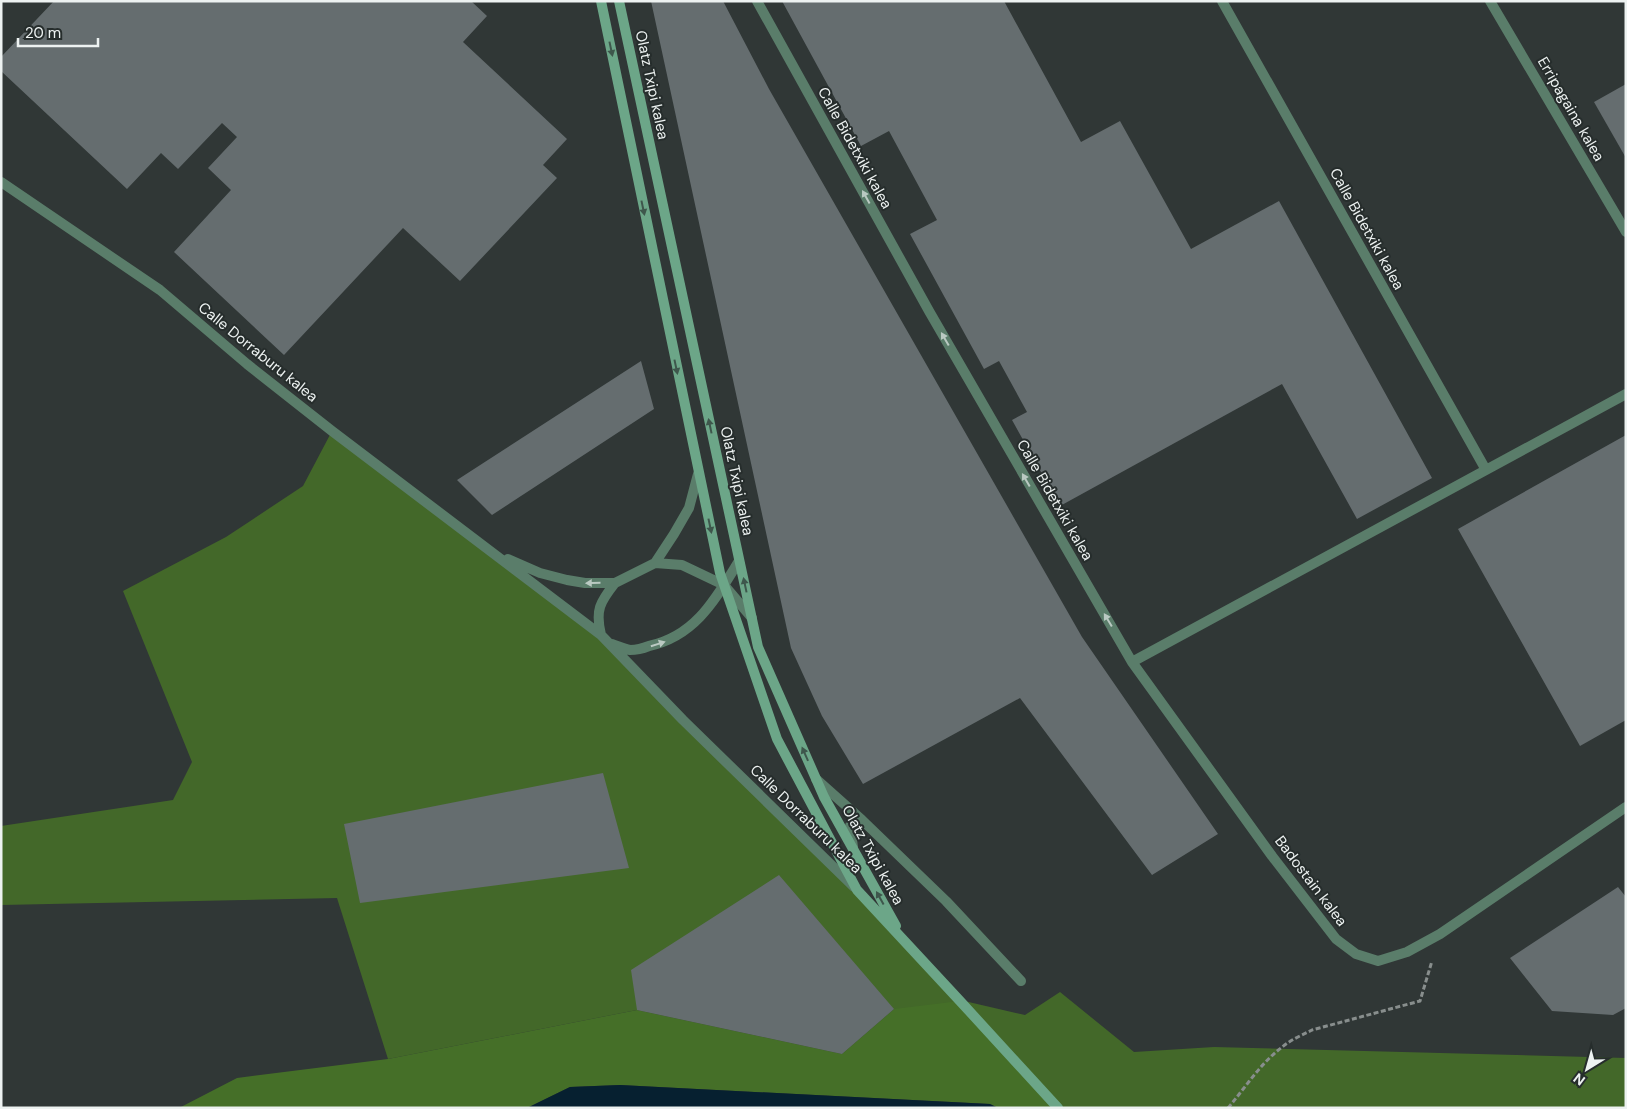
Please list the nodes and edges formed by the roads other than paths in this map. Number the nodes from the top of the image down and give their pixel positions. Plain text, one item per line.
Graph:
1 (601, 1) edge
2 (619, 1) edge
3 (756, 1) edge
4 (1222, 1) edge
5 (1490, 1) edge
6 (1, 182) edge
7 (1626, 232) edge
8 (1626, 394) edge
9 (1486, 470) junction
10 (698, 474) junction
11 (491, 552) junction
12 (739, 561) junction
13 (655, 563) junction
14 (615, 583) junction
15 (724, 585) junction
16 (752, 618) junction
17 (601, 635) junction
18 (611, 644) junction
19 (1132, 662) junction
20 (816, 779) junction
21 (1626, 807) edge
22 (862, 820) junction
23 (852, 847) junction
24 (856, 890) junction
25 (904, 940) junction
26 (1021, 981) dead end
27 (1058, 1108) edge

1 -> 10 main road, Olatz Txipi kalea
12 -> 2 main road, Olatz Txipi kalea
19 -> 3 street, Calle Bidetxiki kalea
4 - 9 street, Calle Bidetxiki kalea
5 - 7 street, Erripagaina kalea
6 - 11 street, Calle Dorraburu kalea
8 - 9 street
9 - 19 street
10 - 13 street
10 -> 15 main road, Olatz Txipi kalea
14 -> 11 street, Calle Dorraburu kalea
11 - 17 street, Calle Dorraburu kalea
12 - 15 street, Calle Dorraburu kalea
16 -> 12 main road, Olatz Txipi kalea
13 - 14 street, Calle Dorraburu kalea
13 - 15 street
14 - 17 street, Calle Dorraburu kalea
15 - 16 street
18 -> 15 street, Calle Dorraburu kalea
15 - 24 main road, Olatz Txipi kalea
20 -> 16 main road, Olatz Txipi kalea
17 - 18 street, Calle Dorraburu kalea
18 - 24 street, Calle Dorraburu kalea
19 - 21 street, Badostain kalea
20 - 22 street
20 - 23 main road, Olatz Txipi kalea
22 - 23 street
22 - 26 street
25 -> 23 main road, Olatz Txipi kalea
24 - 25 main road, Calle Dorraburu kalea
25 - 27 main road, Calle Dorraburu kalea

